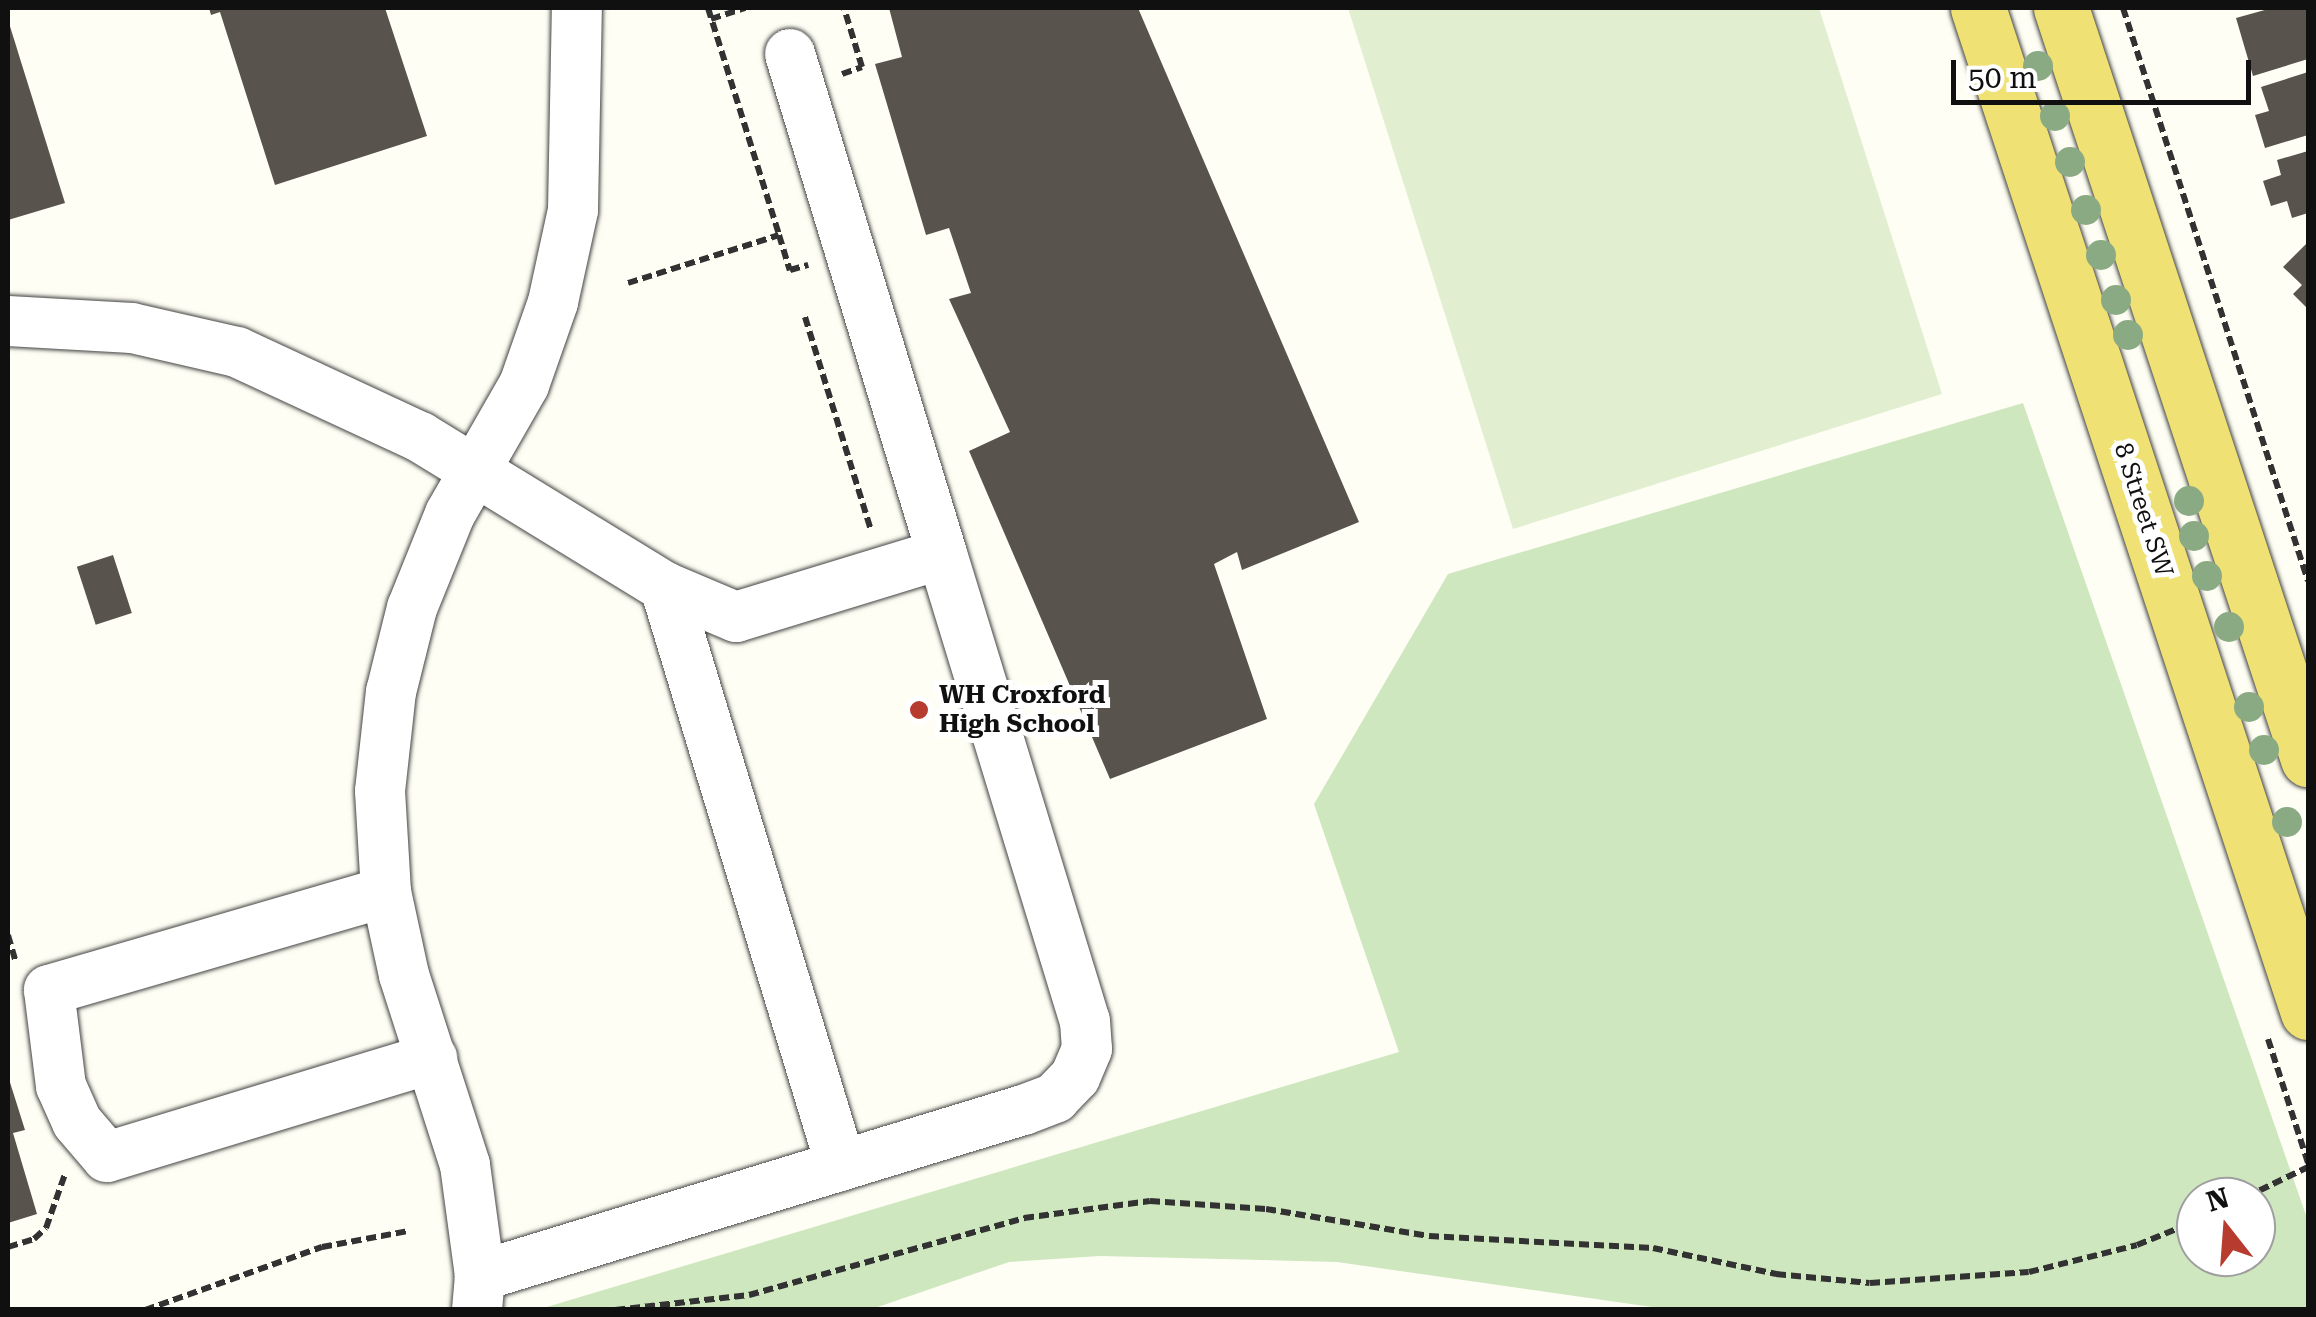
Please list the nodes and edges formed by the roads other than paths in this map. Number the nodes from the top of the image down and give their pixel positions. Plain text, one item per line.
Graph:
1 (577, 8) edge
2 (1978, 8) edge
3 (2061, 8) edge
4 (809, 66) road end
5 (8, 321) edge
6 (476, 466) junction
7 (942, 554) junction
8 (665, 588) junction
9 (2308, 759) edge
10 (386, 892) junction
11 (2308, 1012) edge
12 (432, 1058) junction
13 (840, 1166) junction
14 (478, 1293) edge

1 - 6 street
2 - 11 main road, 8 Street SW
3 - 9 main road
4 - 7 street
5 - 6 street
6 - 8 street
6 - 10 street
7 - 8 street
7 - 13 street
8 - 13 street
10 - 12 street
10 - 12 street
12 - 14 street
13 - 14 street

